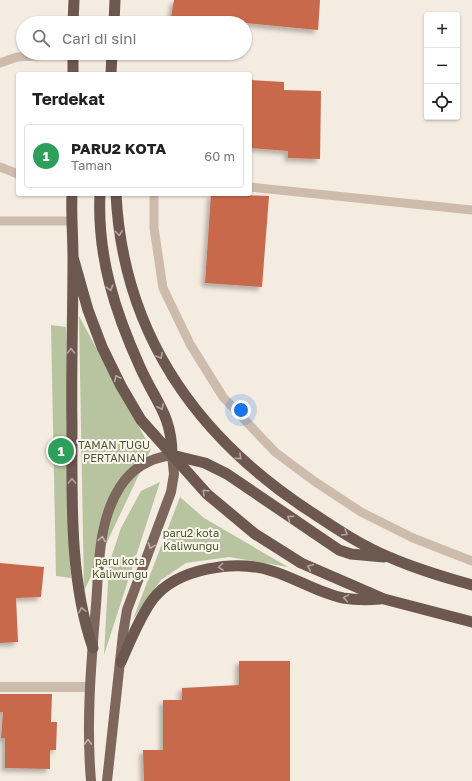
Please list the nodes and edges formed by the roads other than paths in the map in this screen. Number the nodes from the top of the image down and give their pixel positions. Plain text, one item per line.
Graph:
1 (74, 0) edge
2 (115, 0) edge
3 (74, 16) edge
4 (114, 16) edge
5 (16, 57) edge
6 (73, 60) edge
7 (112, 60) edge
8 (0, 63) edge
9 (73, 72) edge
10 (111, 72) edge
11 (0, 167) edge
12 (16, 173) edge
13 (252, 187) edge
14 (72, 196) edge
15 (100, 196) edge
16 (116, 196) edge
17 (154, 196) edge
18 (472, 210) edge
19 (0, 221) edge
20 (71, 222) junction
21 (73, 257) junction
22 (172, 455) junction
23 (389, 557) junction
24 (472, 561) edge
25 (472, 585) edge
26 (384, 599) junction
27 (472, 622) edge
28 (92, 648) junction
29 (121, 662) junction
30 (89, 687) junction
31 (0, 688) edge
32 (91, 781) edge
33 (107, 781) edge

1 - 3 highway
2 - 4 highway
5 - 8 lane
6 - 9 highway
7 - 10 highway
11 - 12 lane
13 - 18 lane
14 - 20 highway
15 -> 22 highway
16 -> 23 highway
17 - 24 lane
19 - 20 lane
20 - 21 highway
22 -> 21 highway
28 -> 21 highway
23 -> 22 highway
26 -> 22 highway
28 -> 22 main road
22 -> 29 main road
23 - 25 highway
26 - 27 highway
26 -> 29 highway
28 - 30 main road
29 - 33 main road
30 - 31 street
32 -> 30 main road

